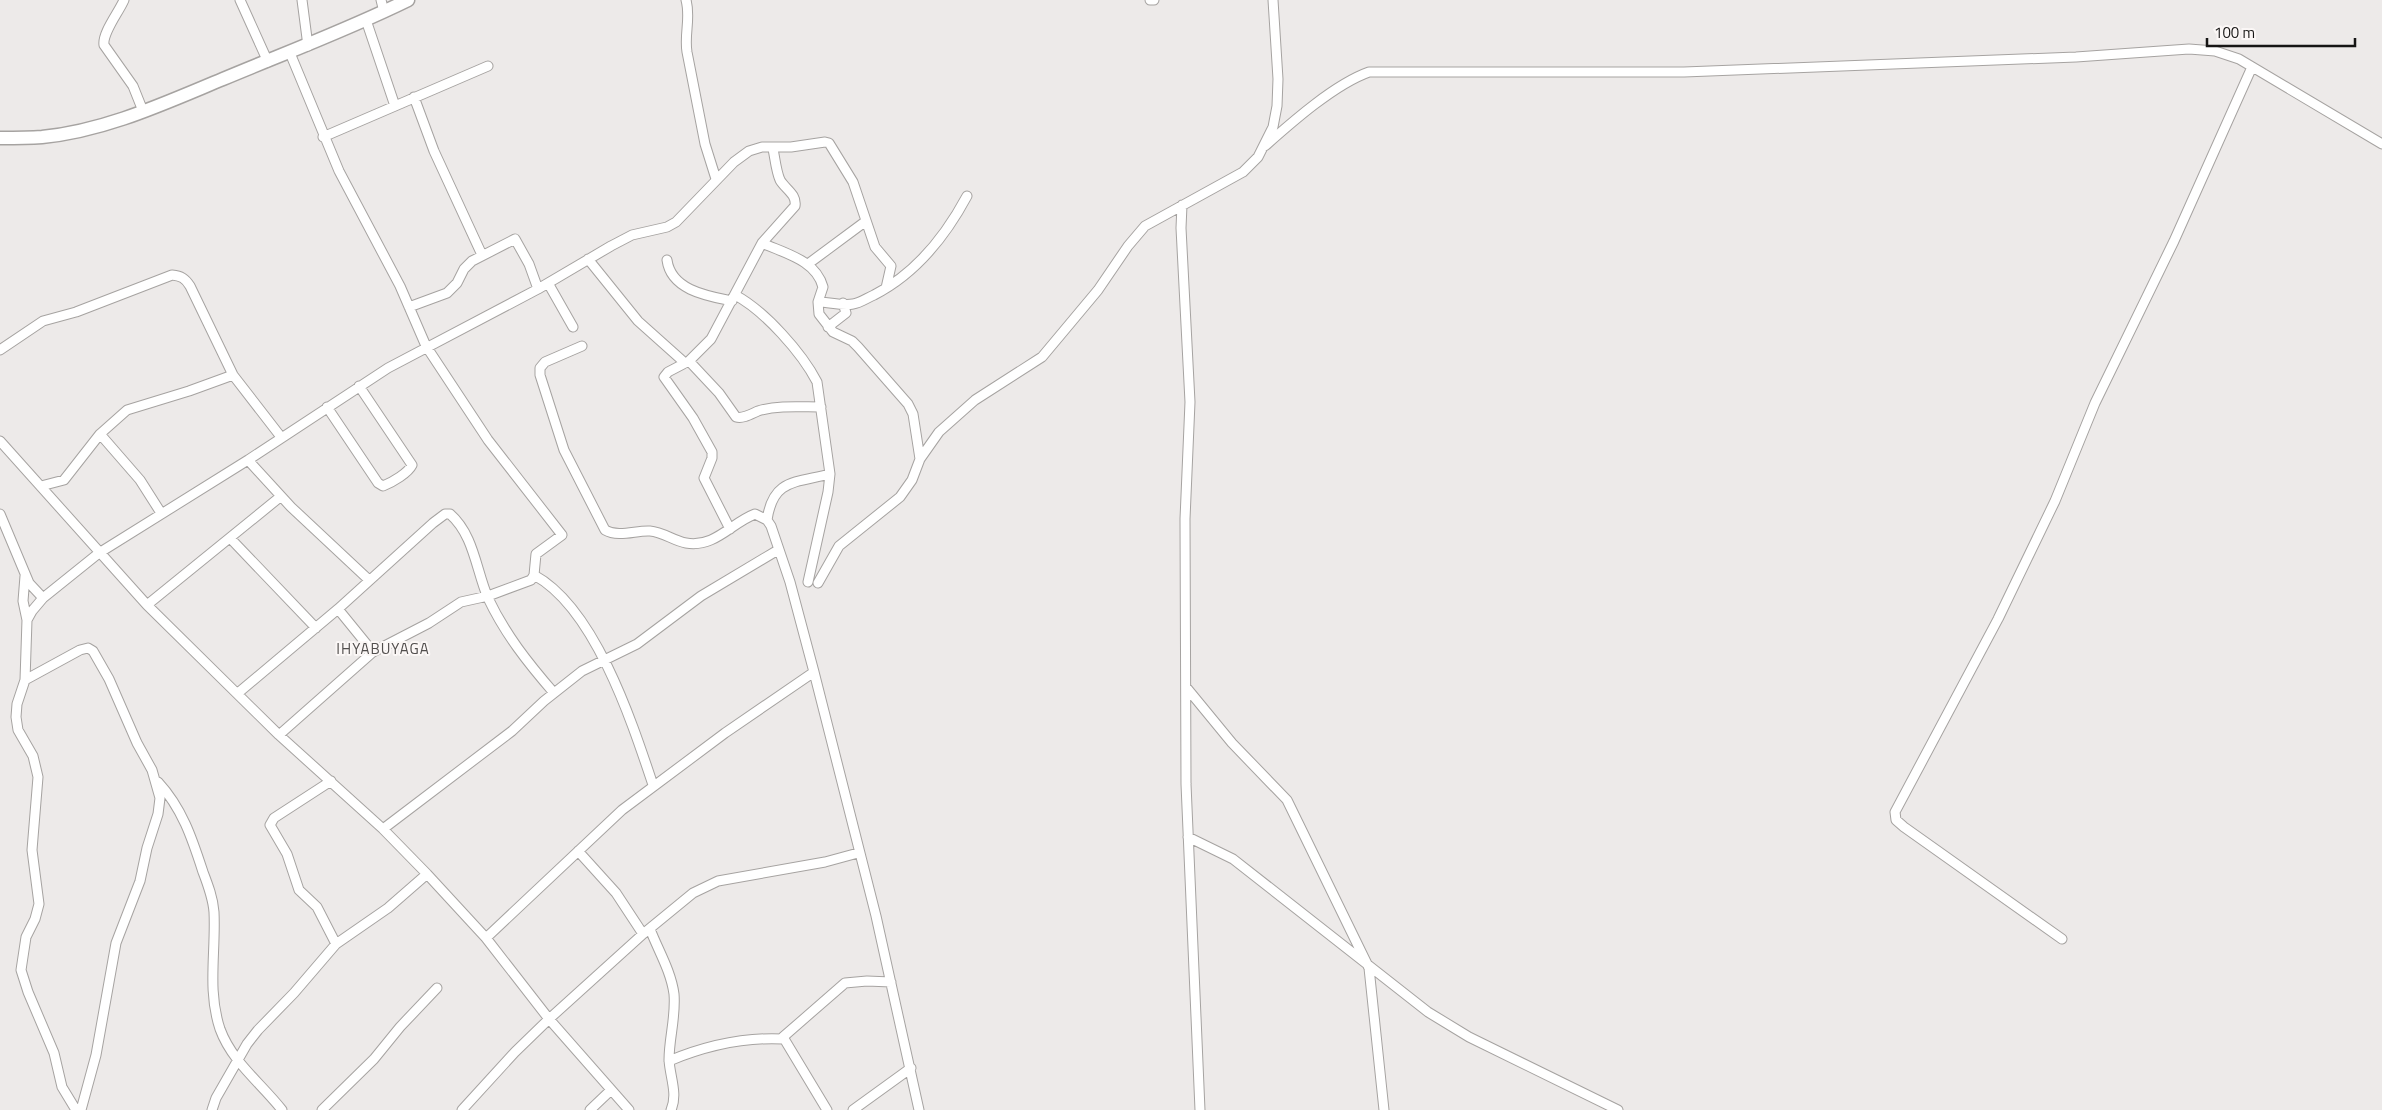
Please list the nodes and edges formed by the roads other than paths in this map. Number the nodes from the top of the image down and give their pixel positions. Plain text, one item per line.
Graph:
1 (124, 0) edge
2 (240, 0) edge
3 (302, 0) edge
4 (408, 0) edge
5 (686, 0) edge
6 (1150, 0) edge
7 (1154, 0) edge
8 (1273, 0) edge
9 (383, 6) edge
10 (366, 20) junction
11 (308, 46) junction
12 (290, 53) junction
13 (268, 62) junction
14 (488, 66) dead end
15 (2252, 67) junction
16 (414, 97) junction
17 (394, 106) junction
18 (143, 111) junction
19 (324, 136) junction
20 (0, 138) edge
21 (2382, 144) edge
22 (1265, 146) junction
23 (772, 149) junction
24 (716, 179) junction
25 (967, 196) dead end
26 (1182, 204) junction
27 (866, 221) junction
28 (762, 243) junction
29 (482, 254) junction
30 (588, 259) junction
31 (667, 260) dead end
32 (808, 264) junction
33 (548, 283) junction
34 (886, 288) junction
35 (538, 289) junction
36 (733, 298) junction
37 (818, 302) junction
38 (843, 303) junction
39 (409, 307) junction
40 (574, 327) dead end
41 (828, 327) junction
42 (426, 346) junction
43 (582, 346) dead end
44 (0, 350) edge
45 (687, 362) junction
46 (233, 374) junction
47 (359, 386) junction
48 (327, 407) junction
49 (821, 407) junction
50 (100, 434) junction
51 (281, 436) junction
52 (0, 441) edge
53 (920, 459) junction
54 (248, 460) junction
55 (830, 474) junction
56 (41, 486) junction
57 (280, 497) junction
58 (161, 513) junction
59 (0, 514) edge
60 (767, 520) junction
61 (730, 528) junction
62 (230, 538) junction
63 (778, 550) junction
64 (98, 553) junction
65 (25, 575) junction
66 (534, 575) junction
67 (369, 580) junction
68 (808, 582) dead end
69 (818, 583) dead end
70 (488, 596) junction
71 (43, 598) junction
72 (147, 605) junction
73 (338, 609) junction
74 (27, 620) junction
75 (316, 628) junction
76 (372, 652) junction
77 (604, 659) junction
78 (814, 672) junction
79 (25, 680) junction
80 (1186, 687) junction
81 (554, 693) junction
82 (238, 694) junction
83 (279, 734) junction
84 (156, 779) junction
85 (331, 781) junction
86 (653, 785) junction
87 (383, 829) junction
88 (1188, 837) junction
89 (578, 851) junction
90 (858, 852) junction
91 (427, 874) junction
92 (647, 931) junction
93 (486, 938) junction
94 (2062, 939) dead end
95 (336, 944) junction
96 (1369, 968) junction
97 (891, 982) junction
98 (437, 988) dead end
99 (549, 1019) junction
100 (783, 1038) junction
101 (237, 1061) junction
102 (669, 1061) junction
103 (911, 1068) junction
104 (611, 1090) junction
105 (76, 1110) edge
106 (81, 1110) edge
107 (212, 1110) edge
108 (282, 1110) edge
109 (322, 1110) edge
110 (462, 1110) edge
111 (590, 1110) edge
112 (629, 1110) edge
113 (671, 1110) edge
114 (827, 1110) edge
115 (853, 1110) edge
116 (919, 1110) edge
117 (1200, 1110) edge
118 (1384, 1110) edge
119 (1618, 1110) edge

1 - 18 street
2 - 13 street
3 - 11 street
4 - 9 street
5 - 24 street
6 - 7 street
8 - 22 street
9 - 10 street
10 - 11 street
10 - 17 street
11 - 12 street
12 - 13 street
12 - 19 street
13 - 18 street
14 - 16 street
15 - 21 street
15 - 22 street
15 - 94 street
16 - 17 street
16 - 29 street
17 - 19 street
18 - 20 street
19 - 39 street
22 - 26 street
23 - 24 street
23 - 27 street
23 - 28 street
24 - 30 street
25 - 34 street
26 - 53 street
26 - 80 street
27 - 32 street
27 - 34 street
28 - 32 street
28 - 36 street
29 - 35 street
29 - 39 street
30 - 33 street
30 - 45 street
31 - 36 street
32 - 37 street
33 - 35 street
33 - 40 street
34 - 38 street
35 - 42 street
36 - 45 street
36 - 49 street
37 - 38 street
37 - 41 street
38 - 41 street
39 - 42 street
41 - 53 street
42 - 47 street
42 - 66 street
43 - 61 street
44 - 46 street
45 - 49 street
45 - 61 street
46 - 50 street
46 - 51 street
47 - 48 street
47 - 48 street
48 - 51 street
49 - 55 street
50 - 56 street
50 - 58 street
51 - 54 street
52 - 56 street
53 - 69 street
54 - 57 street
54 - 58 street
55 - 60 street
55 - 68 street
56 - 64 street
57 - 62 street
57 - 67 street
58 - 64 street
59 - 65 street
60 - 61 street
60 - 63 street
62 - 72 street
62 - 75 street
63 - 77 street
63 - 78 street
64 - 71 street
64 - 72 street
65 - 71 street
65 - 74 street
66 - 70 street
66 - 77 street
67 - 70 street
67 - 73 street
70 - 76 street
70 - 81 street
71 - 74 street
72 - 82 street
73 - 75 street
73 - 76 street
74 - 79 street
75 - 82 street
76 - 83 street
77 - 81 street
77 - 86 street
78 - 86 street
78 - 90 street
79 - 84 street
79 - 105 street
80 - 88 street
80 - 96 street
81 - 87 street
82 - 83 street
83 - 85 street
84 - 101 street
84 - 106 street
85 - 87 street
85 - 95 street
86 - 89 street
87 - 91 street
88 - 96 street
88 - 117 street
89 - 92 street
89 - 93 street
90 - 92 street
90 - 97 street
91 - 93 street
91 - 95 street
92 - 99 street
92 - 102 street
93 - 99 street
95 - 101 street
96 - 118 street
96 - 119 street
97 - 100 street
97 - 103 street
98 - 109 street
99 - 104 street
99 - 110 street
100 - 102 street
100 - 114 street
101 - 107 street
101 - 108 street
102 - 113 street
103 - 115 street
103 - 116 street
104 - 111 street
104 - 112 street

